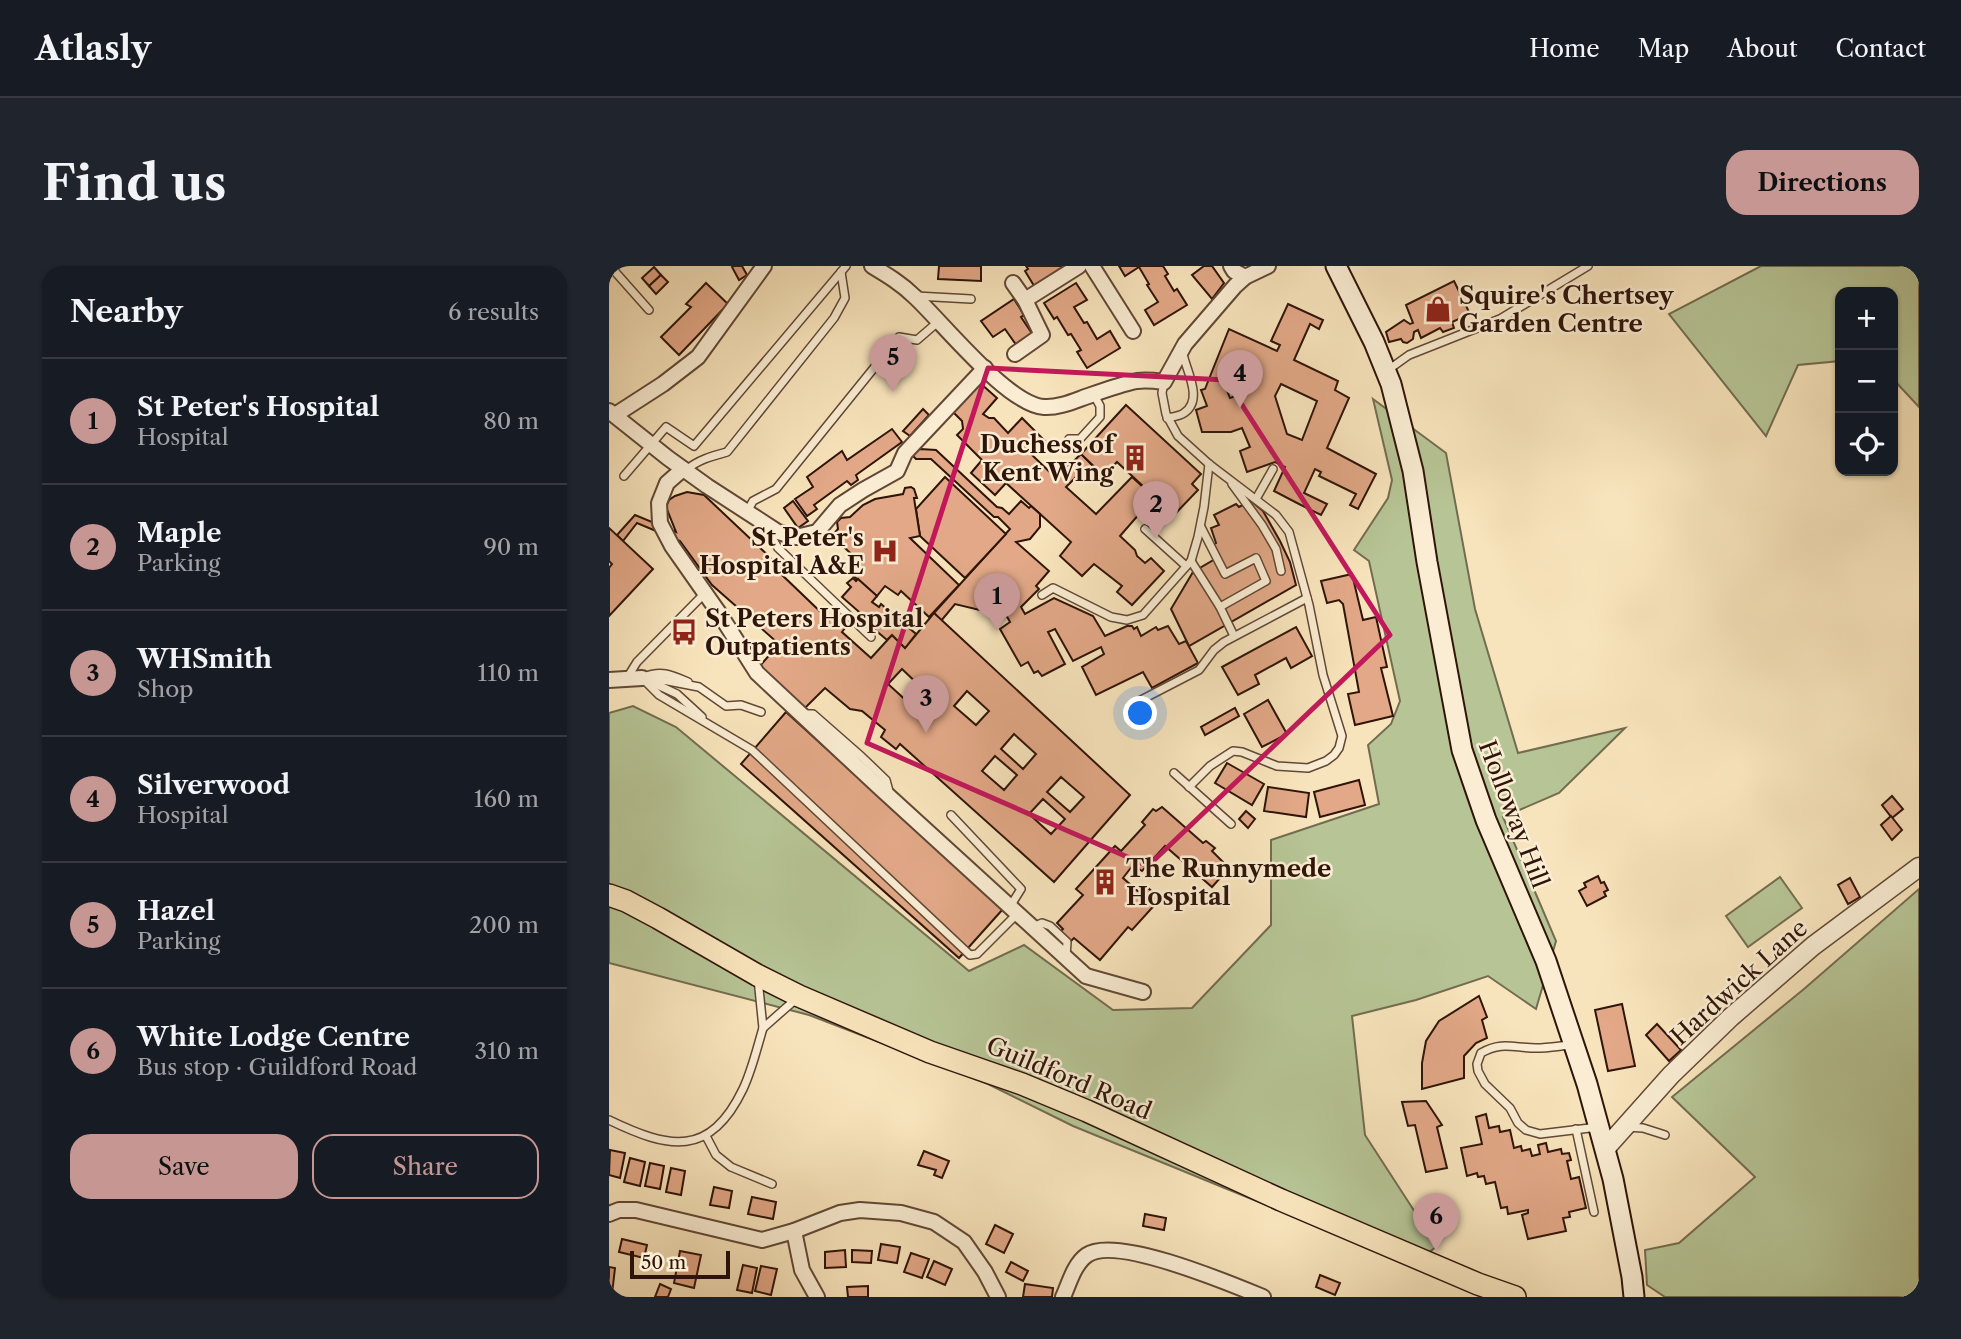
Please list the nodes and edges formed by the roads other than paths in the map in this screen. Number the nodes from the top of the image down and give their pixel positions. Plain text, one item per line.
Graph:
1 (610, 266) edge
2 (764, 266) edge
3 (872, 266) edge
4 (1079, 266) edge
5 (1092, 266) edge
6 (1231, 266) edge
7 (1268, 266) edge
8 (1336, 266) edge
9 (1588, 266) edge
10 (844, 269) edge
11 (1245, 277) junction
12 (1013, 283) dead end
13 (914, 296) junction
14 (971, 299) dead end
15 (1024, 300) junction
16 (649, 310) dead end
17 (939, 321) junction
18 (1133, 331) dead end
19 (1182, 349) junction
20 (1015, 354) dead end
21 (985, 368) junction
22 (1387, 371) junction
23 (1164, 382) junction
24 (1094, 394) junction
25 (612, 413) edge
26 (1167, 418) junction
27 (1069, 439) dead end
28 (651, 444) junction
29 (1209, 464) junction
30 (1273, 469) dead end
31 (684, 470) junction
32 (624, 476) dead end
33 (1230, 481) junction
34 (1256, 499) junction
35 (747, 512) junction
36 (763, 522) junction
37 (1201, 526) junction
38 (1145, 529) dead end
39 (1189, 564) junction
40 (1281, 571) dead end
41 (705, 593) junction
42 (1042, 595) dead end
43 (1307, 598) junction
44 (1220, 607) junction
45 (1234, 636) junction
46 (871, 637) dead end
47 (642, 678) junction
48 (627, 679) junction
49 (609, 680) edge
50 (681, 683) junction
51 (699, 687) junction
52 (677, 694) junction
53 (1141, 700) dead end
54 (761, 712) dead end
55 (709, 725) junction
56 (1174, 773) dead end
57 (1189, 787) junction
58 (951, 815) dead end
59 (1231, 824) dead end
60 (1919, 867) edge
61 (609, 895) edge
62 (1014, 910) junction
63 (757, 975) junction
64 (1143, 992) dead end
65 (799, 996) junction
66 (764, 1028) junction
67 (1574, 1044) junction
68 (609, 1120) edge
69 (1599, 1127) junction
70 (1626, 1127) junction
71 (1576, 1129) junction
72 (1665, 1135) dead end
73 (706, 1136) junction
74 (1605, 1149) junction
75 (772, 1184) dead end
76 (612, 1209) edge
77 (1594, 1212) dead end
78 (794, 1231) junction
79 (1628, 1257) junction
80 (1474, 1290) edge
81 (817, 1297) edge
82 (998, 1297) edge
83 (1063, 1297) edge
84 (1261, 1297) edge
85 (1515, 1297) edge
86 (1620, 1297) edge
87 (1634, 1297) edge

1 - 16 lane
2 - 25 street
3 - 13 street
4 - 15 street
5 - 18 street
6 - 11 street
7 - 11 street
8 - 22 main road, Holloway Hill
9 - 22 lane
10 - 28 lane
10 - 31 lane
11 - 19 street
12 - 15 street
13 - 14 lane
13 - 17 street
15 - 20 street
17 - 21 street
17 - 35 lane
19 - 23 street
19 - 26 lane
21 - 24 street
21 - 36 street
22 - 67 main road, Holloway Hill
23 - 24 street
23 - 26 lane
24 - 27 lane
25 - 28 street
26 - 29 lane
28 - 31 street
28 - 32 lane
29 - 33 lane
29 - 37 lane
30 - 34 lane
31 - 35 street
31 - 41 street
33 - 34 lane
33 - 40 lane
34 - 43 lane
35 - 36 street
36 - 46 lane
37 - 39 lane
37 - 44 lane
38 - 39 lane
39 - 42 lane
39 - 44 lane
41 - 48 lane
41 - 62 street
43 - 45 lane
43 - 57 lane
44 - 45 lane
45 - 53 lane
47 - 48 street
47 - 50 lane
47 - 51 lane
47 - 52 lane
47 - 55 lane
48 - 49 street
50 - 51 lane
50 - 52 lane
51 - 54 lane
52 - 55 lane
55 - 62 lane
56 - 57 lane
57 - 59 lane
58 - 62 lane
60 - 70 street, Hardwick Lane
61 - 63 main road, Guildford Road
62 - 64 street
63 - 65 main road, Guildford Road
63 - 66 lane
65 - 66 lane
65 - 80 main road, Guildford Road
66 - 73 lane
67 - 69 main road, Holloway Hill
67 - 71 lane
68 - 73 lane
69 - 71 lane
69 - 74 main road, Holloway Hill
70 - 72 lane
70 - 74 street, Hardwick Lane
71 - 77 lane
73 - 75 lane
74 - 79 main road, Holloway Hill
76 - 78 street
78 - 81 street
78 - 82 street
79 - 86 main road, Holloway Hill
79 - 87 main road, Holloway Hill
80 - 85 main road, Guildford Road
83 - 84 street

